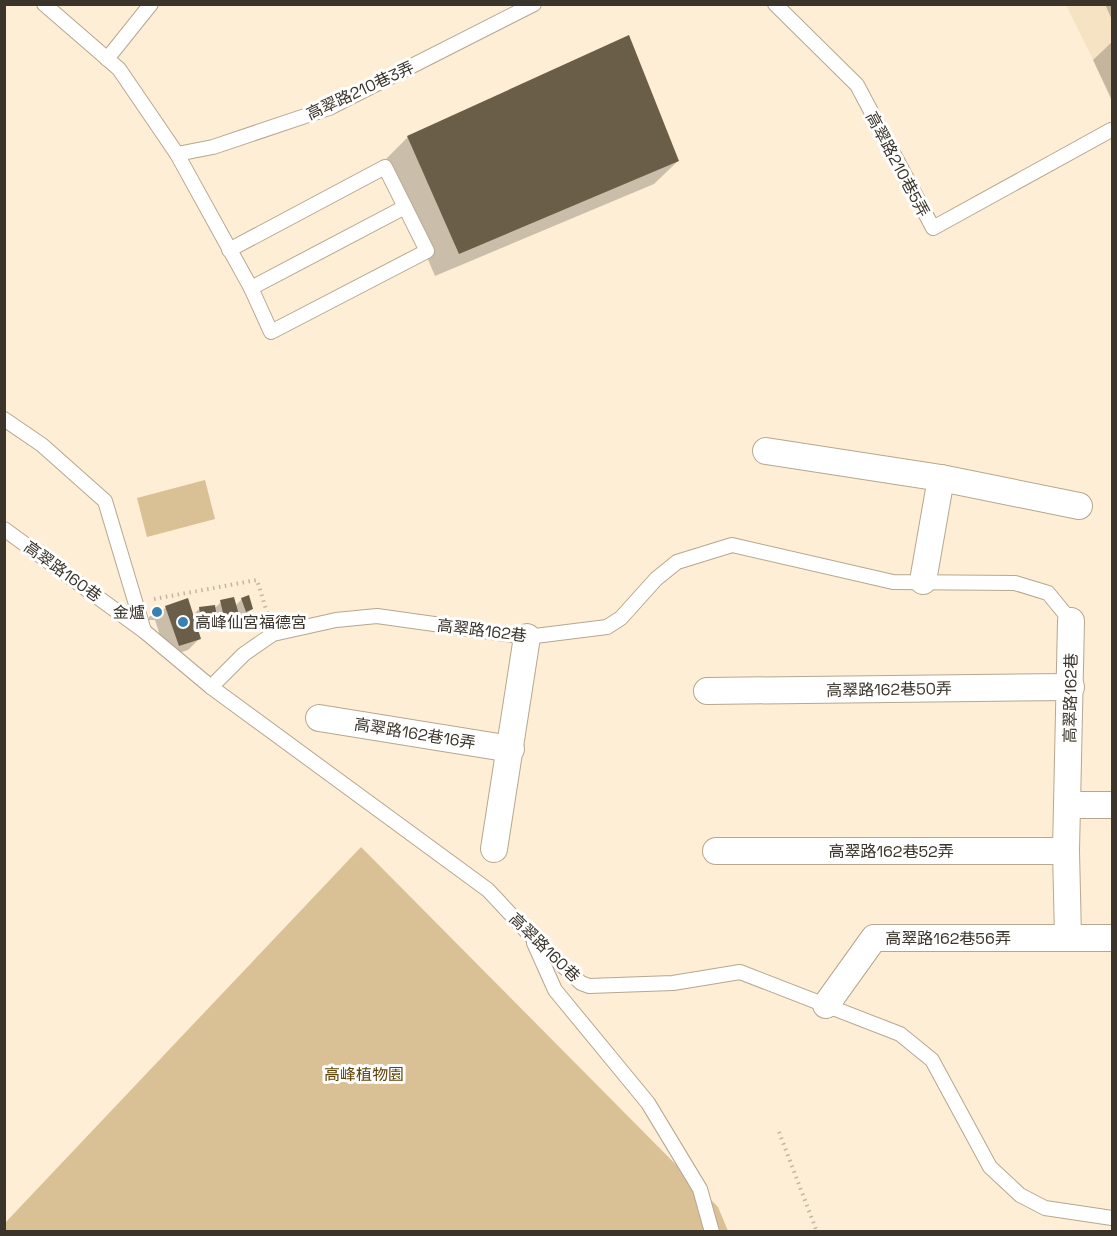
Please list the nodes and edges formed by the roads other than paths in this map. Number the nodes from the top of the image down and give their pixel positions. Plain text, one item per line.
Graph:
1 (44, 4) edge
2 (152, 4) edge
3 (534, 4) edge
4 (775, 4) edge
5 (107, 59) junction
6 (1111, 130) dead end
7 (177, 154) junction
8 (405, 207) junction
9 (229, 250) junction
10 (251, 288) junction
11 (4, 419) edge
12 (766, 451) dead end
13 (940, 478) junction
14 (1079, 506) dead end
15 (4, 528) edge
16 (922, 582) junction
17 (1071, 621) joint
18 (144, 631) junction
19 (527, 638) junction
20 (211, 687) junction
21 (1071, 687) junction
22 (707, 691) dead end
23 (319, 718) dead end
24 (511, 749) junction
25 (1113, 805) edge
26 (1067, 806) junction
27 (494, 849) dead end
28 (1066, 850) junction
29 (717, 851) dead end
30 (530, 935) junction
31 (1068, 938) junction
32 (1113, 938) edge
33 (825, 1005) junction
34 (1113, 1218) edge
35 (712, 1232) edge

1 - 5 lane
2 - 5 lane
3 - 7 lane, 高翠路210巷3弄
4 - 6 lane, 高翠路210巷5弄
5 - 7 lane
7 - 9 lane
8 - 9 lane
8 - 10 lane
8 - 10 lane
9 - 10 lane
11 - 18 lane
12 - 13 street
13 - 14 street
13 - 16 street
15 - 18 lane, 高翠路160巷
16 - 17 lane, 高翠路162巷
16 - 19 lane, 高翠路162巷
17 - 21 street, 高翠路162巷
18 - 20 lane, 高翠路160巷
19 - 20 lane, 高翠路162巷
19 - 24 street
20 - 30 lane, 高翠路160巷
21 - 22 street, 高翠路162巷50弄
21 - 26 street, 高翠路162巷
23 - 24 street, 高翠路162巷16弄
24 - 27 street
25 - 26 street
26 - 28 street, 高翠路162巷
28 - 29 street, 高翠路162巷52弄
28 - 31 street, 高翠路162巷
30 - 33 lane, 高翠路160巷
30 - 35 lane
31 - 32 street
31 - 33 street, 高翠路162巷56弄
33 - 34 lane, 高翠路160巷

